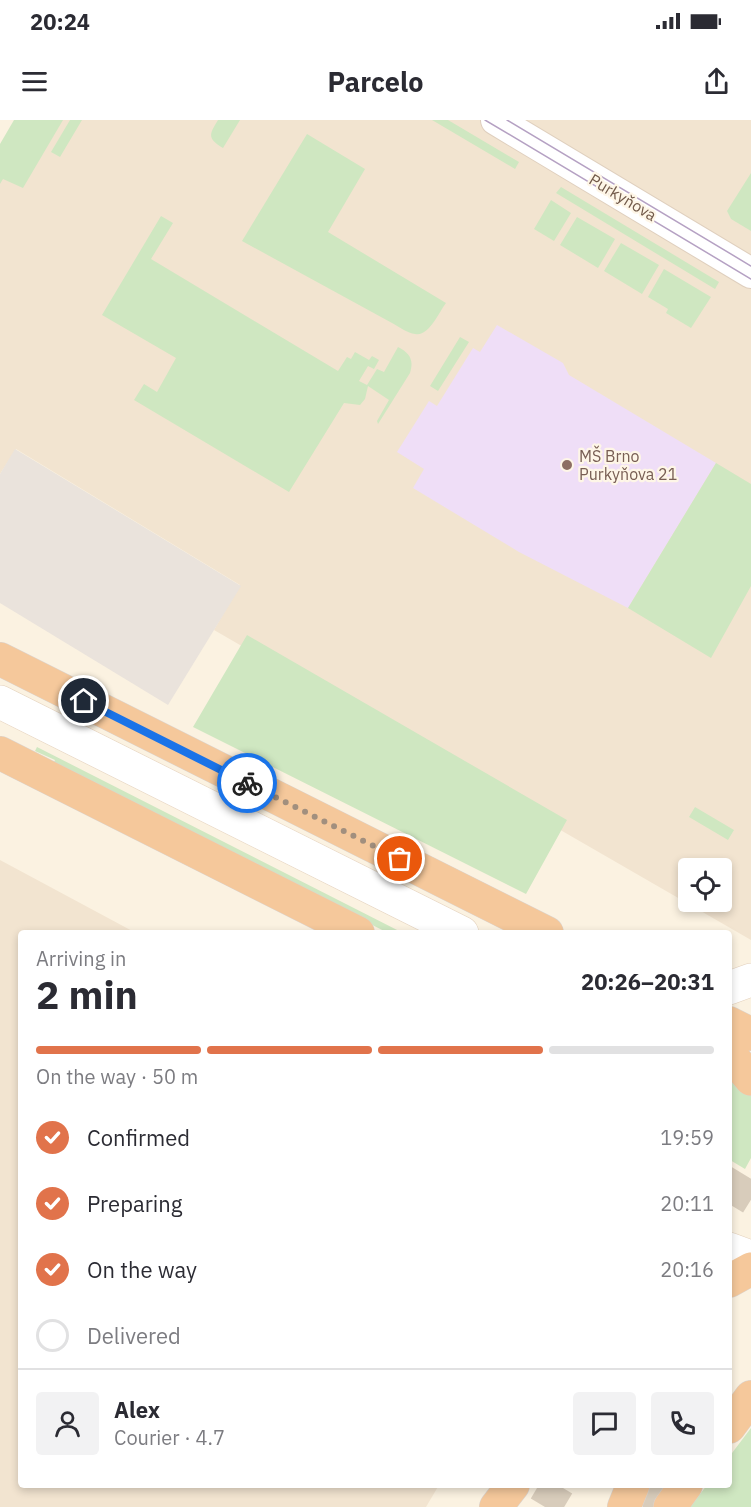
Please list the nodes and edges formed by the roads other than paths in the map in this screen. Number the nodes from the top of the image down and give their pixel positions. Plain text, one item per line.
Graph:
1 (496, 120) edge
2 (751, 273) edge
3 (0, 659) edge
4 (0, 702) edge
5 (0, 753) edge
6 (352, 930) edge
7 (456, 930) edge
8 (541, 930) edge
9 (751, 980) edge
10 (732, 987) edge
11 (732, 1024) edge
12 (751, 1034) edge
13 (732, 1057) edge
14 (751, 1079) edge
15 (732, 1250) edge
16 (751, 1257) edge
17 (751, 1269) edge
18 (732, 1279) edge
19 (751, 1397) edge
20 (732, 1423) edge
21 (505, 1488) edge
22 (511, 1488) edge
23 (632, 1488) edge
24 (684, 1488) edge
25 (496, 1507) edge
26 (624, 1507) edge
27 (670, 1507) edge

1 - 2 street, Purkyňova
3 - 8 highway
4 - 7 main road
5 - 6 highway
9 - 10 main road
11 - 12 highway
13 - 14 highway
15 - 16 main road
17 - 18 highway
19 - 20 highway
21 - 25 highway
22 - 25 highway
23 - 26 highway
24 - 27 highway

